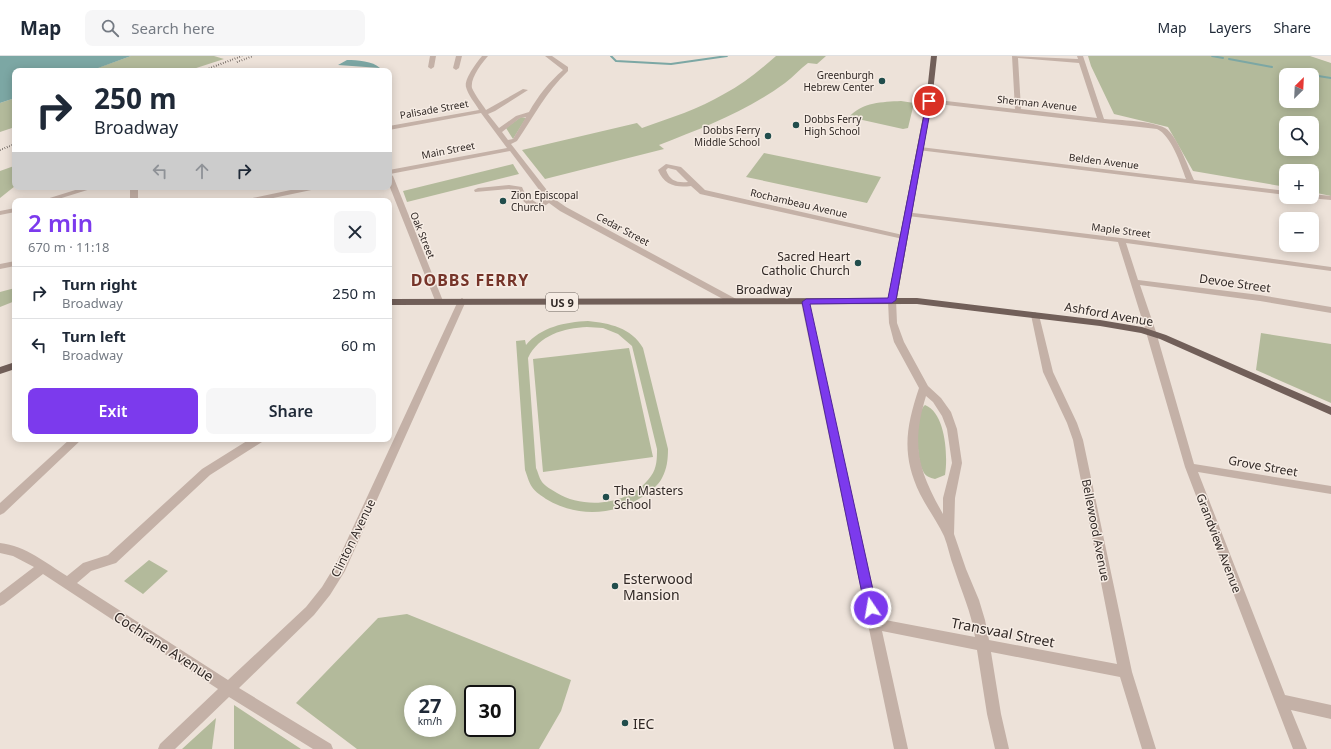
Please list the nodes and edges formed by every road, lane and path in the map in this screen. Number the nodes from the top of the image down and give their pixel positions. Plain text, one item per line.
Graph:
1 (433, 56) edge
2 (459, 56) edge
3 (485, 56) edge
4 (548, 56) edge
5 (934, 56) edge
6 (1015, 56) edge
7 (1081, 59) edge
8 (431, 67) dead end
9 (456, 68) dead end
10 (525, 90) dead end
11 (929, 101) junction
12 (1018, 111) junction
13 (483, 112) junction
14 (530, 114) junction
15 (1101, 120) junction
16 (392, 127) edge
17 (499, 131) junction
18 (509, 146) junction
19 (920, 149) junction
20 (392, 171) edge
21 (1191, 182) junction
22 (392, 184) edge
23 (693, 184) dead end
24 (82, 190) edge
25 (306, 190) edge
26 (478, 190) dead end
27 (1279, 192) edge
28 (284, 197) edge
29 (1319, 197) edge
30 (54, 198) edge
31 (1331, 198) edge
32 (550, 200) junction
33 (12, 211) edge
34 (0, 213) edge
35 (908, 214) junction
36 (903, 237) junction
37 (1121, 240) junction
38 (12, 263) edge
39 (0, 267) edge
40 (1331, 269) edge
41 (1135, 282) junction
42 (892, 300) junction
43 (439, 301) junction
44 (392, 302) edge
45 (462, 302) junction
46 (735, 302) junction
47 (806, 302) junction
48 (1331, 310) edge
49 (1035, 315) junction
50 (1151, 332) junction
51 (12, 366) edge
52 (0, 371) edge
53 (924, 388) junction
54 (1331, 411) edge
55 (74, 442) edge
56 (253, 442) edge
57 (1190, 467) junction
58 (1331, 490) edge
59 (0, 510) edge
60 (950, 535) junction
61 (0, 548) edge
62 (43, 567) junction
63 (68, 583) junction
64 (0, 600) edge
65 (874, 624) junction
66 (983, 644) junction
67 (1125, 672) junction
68 (229, 689) junction
69 (1280, 701) junction
70 (1331, 712) edge
71 (165, 749) edge
72 (326, 749) edge
73 (901, 749) edge
74 (1002, 749) edge
75 (1149, 749) edge
76 (1300, 749) edge

1 - 8 street
2 - 9 street
3 - 13 street, Cedar Street
4 - 14 street
5 - 11 main road
6 - 7 street
6 - 12 street
7 - 15 street
10 - 13 street, Palisade Street
11 - 12 street, Sherman Avenue
11 - 19 main road
12 - 15 street, Sherman Avenue
13 - 16 street, Palisade Street
13 - 17 street, Cedar Street
14 - 17 street
14 - 18 street
15 - 21 street, Sherman Avenue
17 - 18 street, Cedar Street
18 - 20 street, Main Street
18 - 32 street, Cedar Street
19 - 21 street, Belden Avenue
19 - 35 main road
21 - 27 street, Belden Avenue
22 - 43 street, Oak Street
23 - 36 street, Rochambeau Avenue
24 - 30 street
25 - 28 street
26 - 32 street
29 - 31 street
32 - 46 street, Cedar Street
33 - 34 street
35 - 36 main road
35 - 37 street, Maple Street
36 - 42 main road
37 - 40 street, Maple Street
37 - 41 street, Grandview Avenue
38 - 39 street
41 - 48 street, Devoe Street
41 - 50 street, Grandview Avenue
42 - 47 main road, Broadway / US 9
42 - 49 main road, Ashford Avenue
42 - 53 street
43 - 44 main road, Broadway / US 9
43 - 45 main road, Broadway / US 9
45 - 46 main road, Broadway / US 9
45 - 68 street, Clinton Avenue
46 - 47 main road, Broadway / US 9
47 - 65 street
49 - 50 main road, Ashford Avenue
49 - 67 street, Bellewood Avenue
50 - 54 main road, Ashford Avenue
50 - 57 street, Grandview Avenue
51 - 52 main road
53 - 60 street
53 - 60 street
55 - 59 street
56 - 63 street
57 - 58 street, Grove Street
57 - 69 street, Grandview Avenue
60 - 66 street
61 - 62 street, Cochrane Avenue
62 - 63 street, Cochrane Avenue
62 - 64 street
63 - 68 street, Cochrane Avenue
65 - 66 street, Transvaal Street
65 - 73 street
66 - 67 street, Transvaal Street
66 - 74 street
67 - 75 street, Bellewood Avenue
68 - 71 street, Clinton Avenue
68 - 72 street, Cochrane Avenue
69 - 70 street
69 - 76 street, Grandview Avenue

